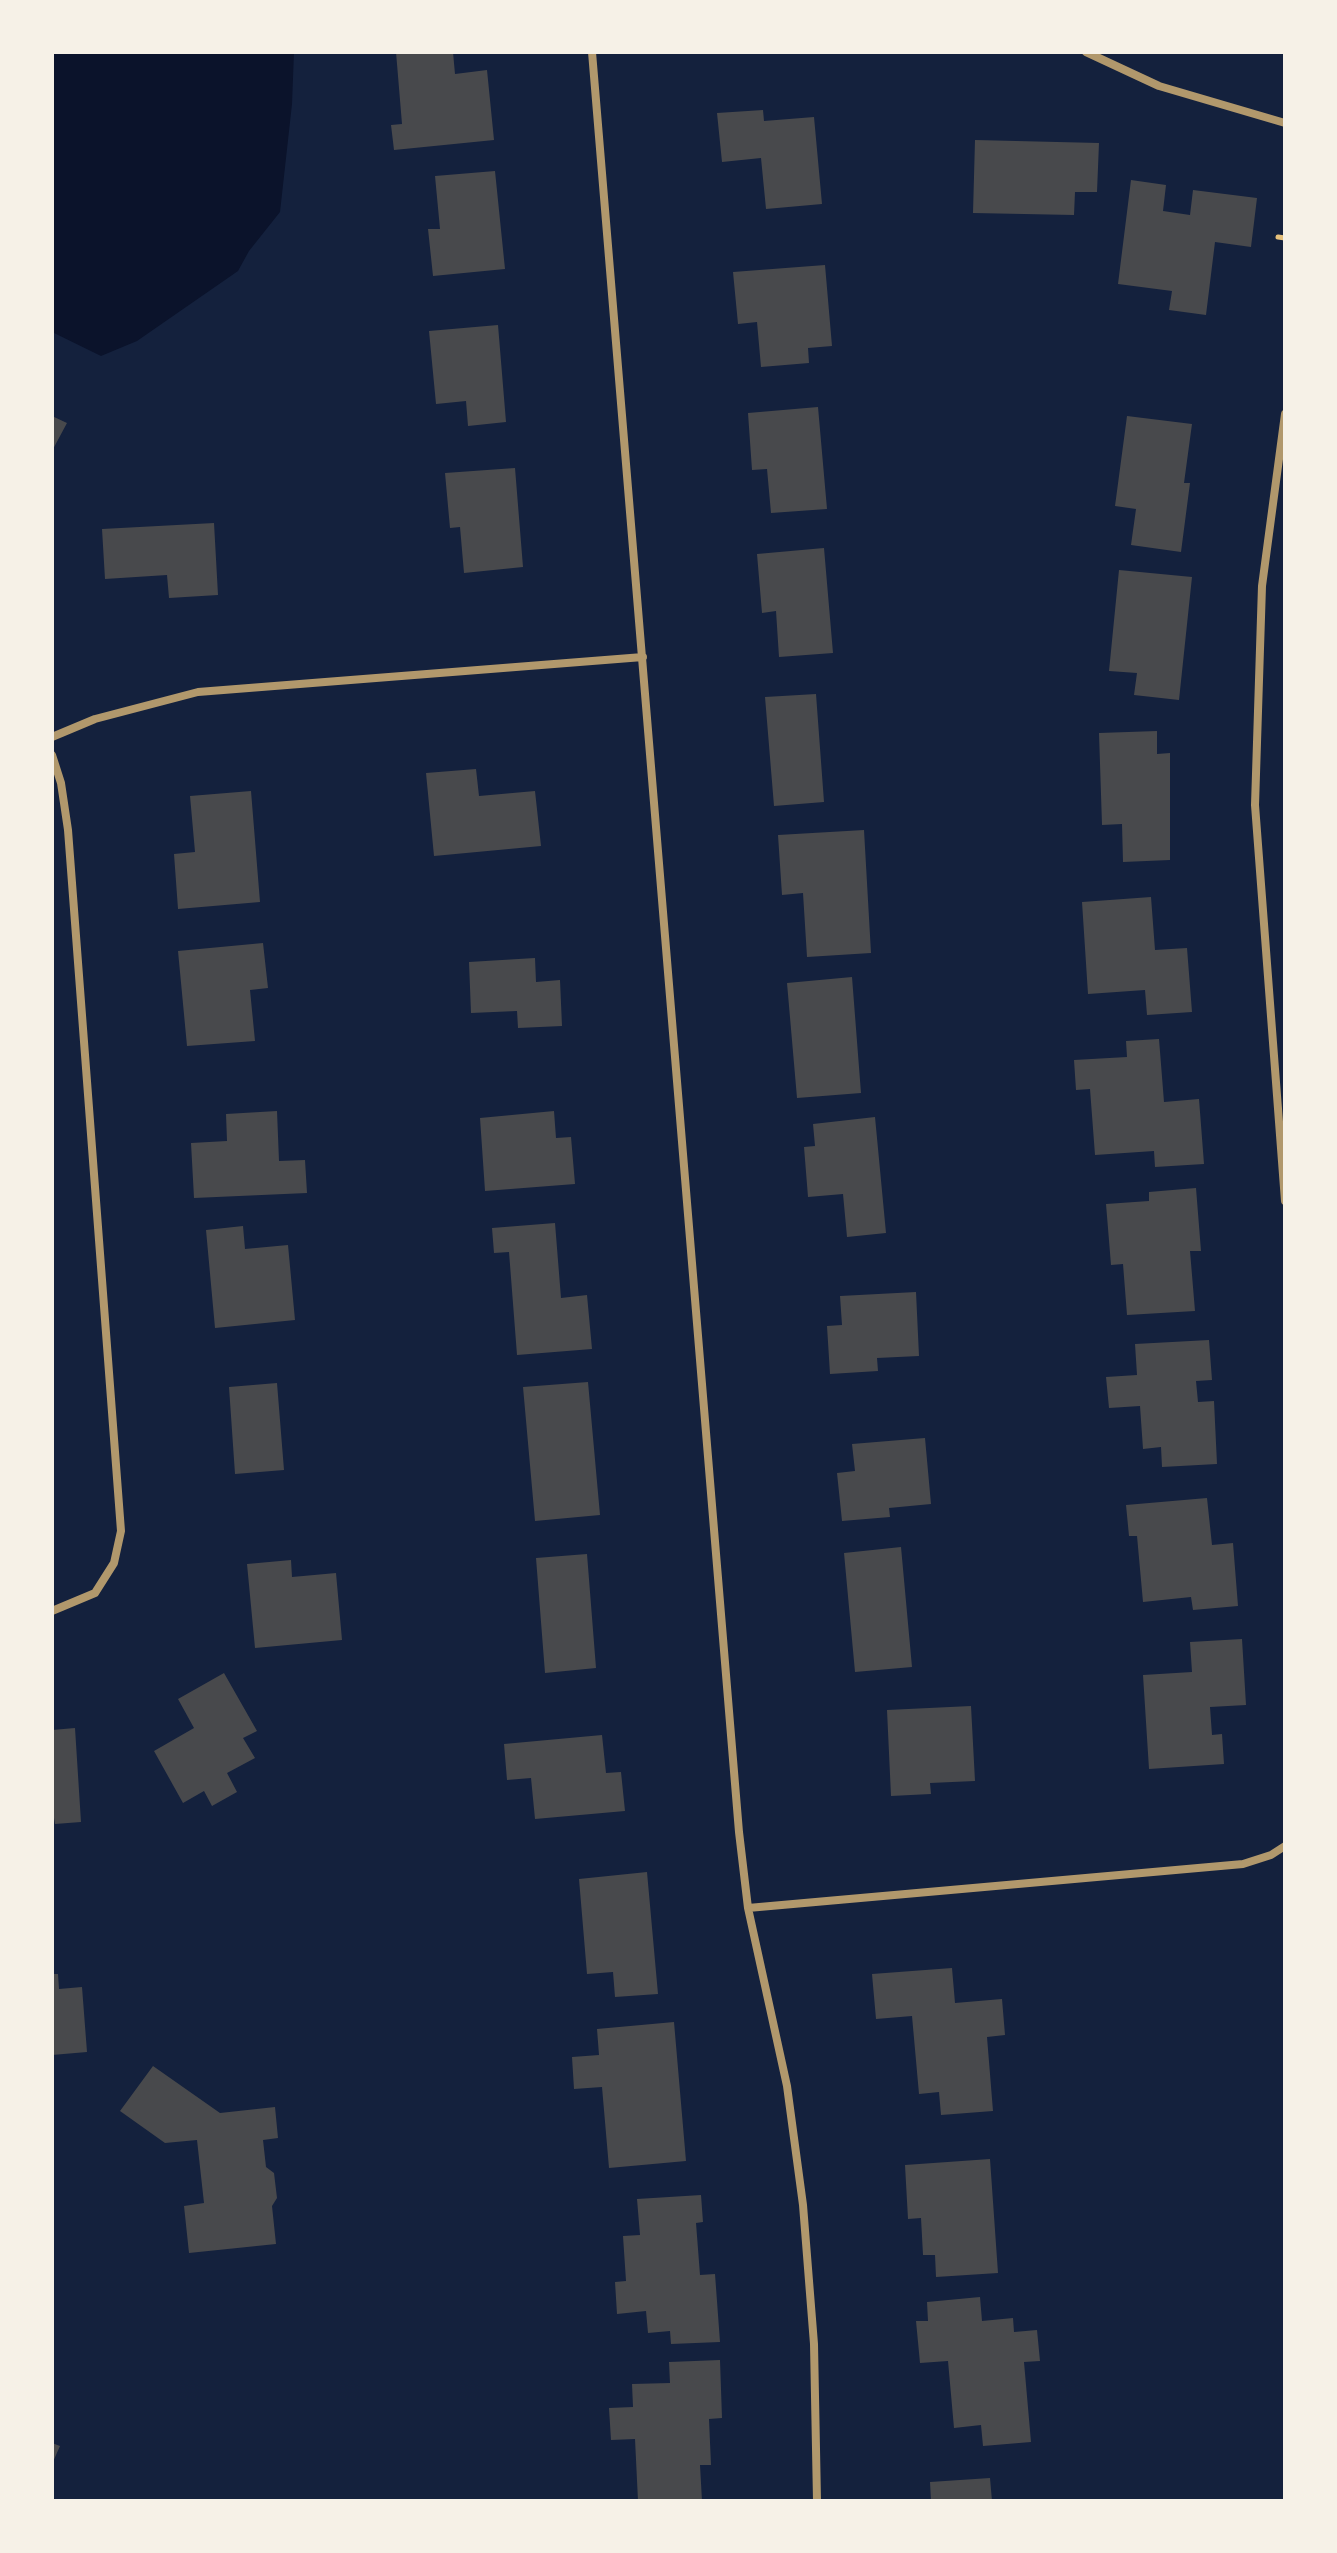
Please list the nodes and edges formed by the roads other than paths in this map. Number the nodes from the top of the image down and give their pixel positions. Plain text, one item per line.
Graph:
1 (592, 52) edge
2 (1086, 52) edge
3 (1285, 123) edge
4 (1285, 414) edge
5 (643, 657) junction
6 (52, 737) edge
7 (52, 755) edge
8 (1285, 1201) edge
9 (52, 1611) edge
10 (1285, 1846) edge
11 (748, 1908) junction
12 (817, 2501) edge

1 - 5 street
2 - 3 street
4 - 8 street
5 - 6 street
5 - 11 street
7 - 9 street
10 - 11 street
11 - 12 street

